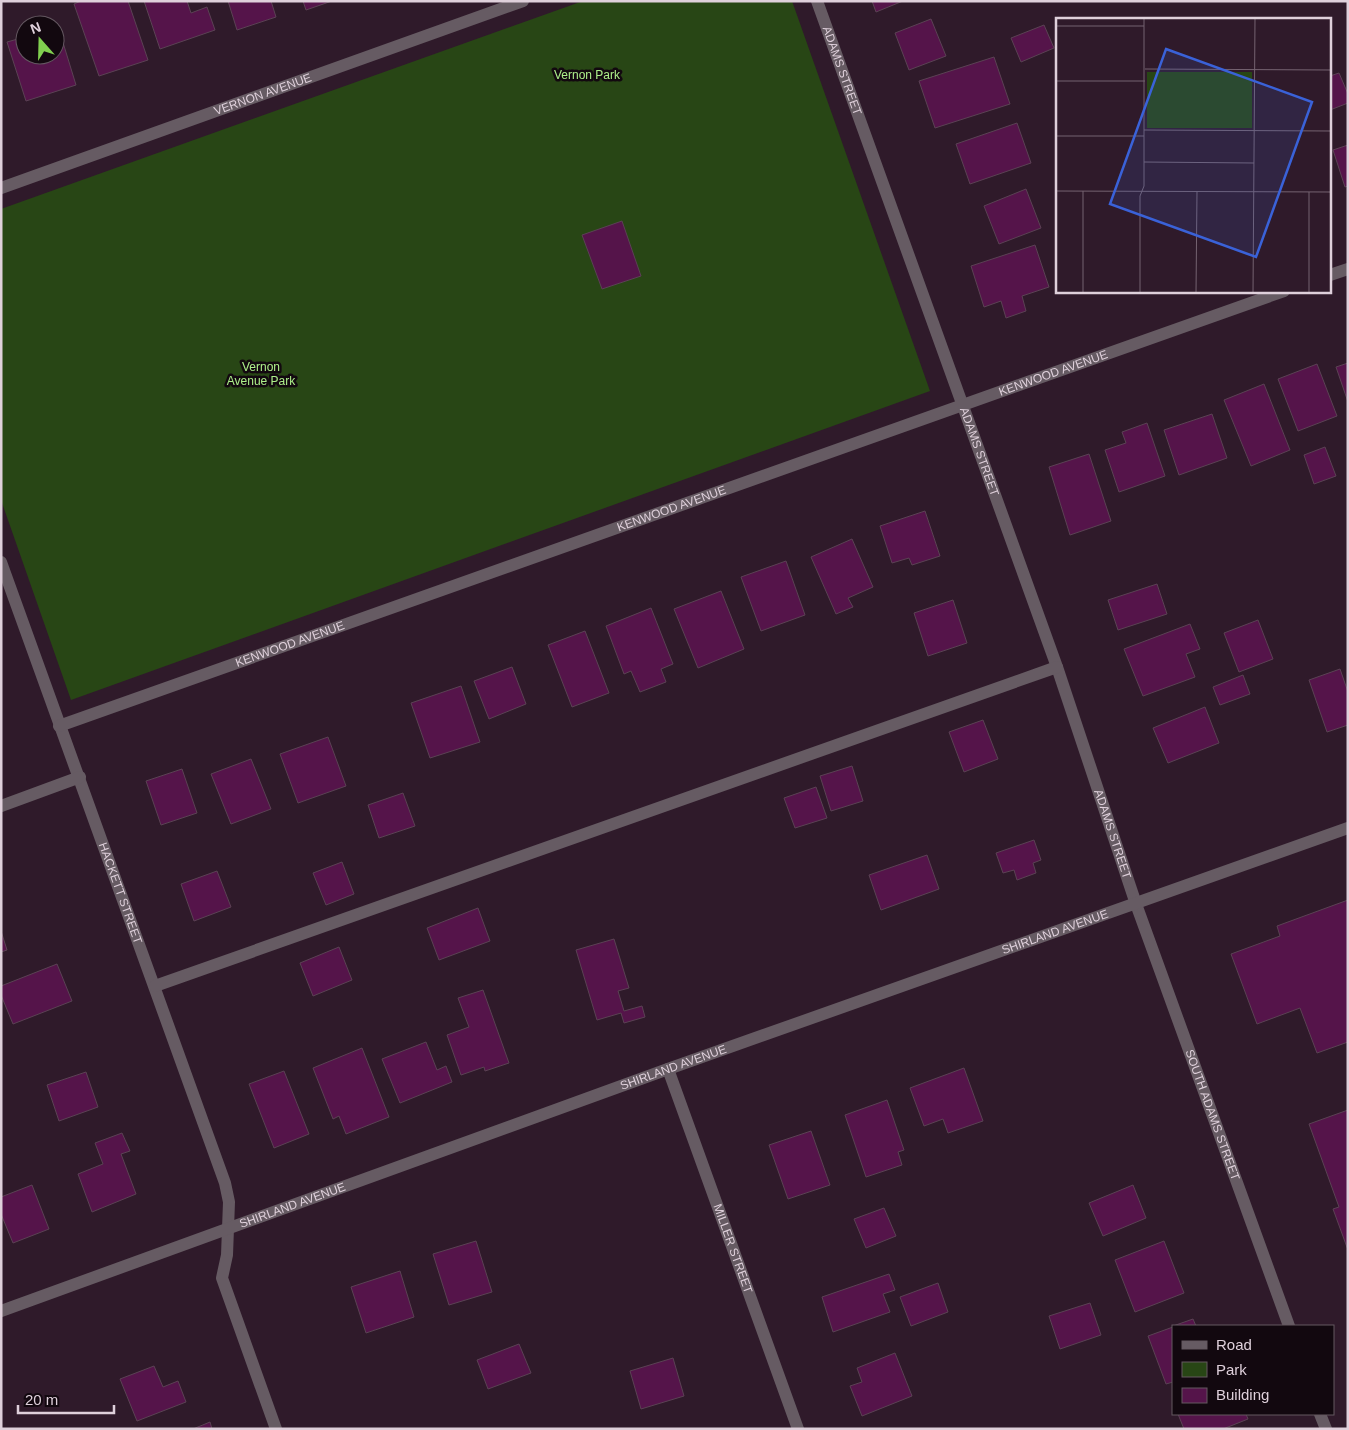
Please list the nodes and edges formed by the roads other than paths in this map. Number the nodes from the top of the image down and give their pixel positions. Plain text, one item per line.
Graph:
1 (523, 1) edge
2 (817, 1) edge
3 (1, 188) edge
4 (1348, 269) edge
5 (1332, 274) edge
6 (1281, 292) edge
7 (962, 405) junction
8 (1, 562) edge
9 (1057, 667) junction
10 (59, 726) junction
11 (80, 778) junction
12 (1, 806) edge
13 (1348, 828) edge
14 (1136, 904) junction
15 (156, 986) junction
16 (668, 1069) junction
17 (228, 1228) junction
18 (1, 1311) edge
19 (1289, 1325) edge
20 (1320, 1415) edge
21 (276, 1429) edge
22 (798, 1429) edge
23 (1326, 1429) edge

1 - 3 street, VERNON AVENUE
2 - 7 street, ADAMS STREET
4 - 5 street
6 - 7 street, KENWOOD AVENUE
7 - 9 street, ADAMS STREET
7 - 10 street, KENWOOD AVENUE
8 - 10 street, HACKETT STREET
9 - 14 street, ADAMS STREET
9 - 15 street
10 - 11 street, HACKETT STREET
11 - 12 street
11 - 15 street, HACKETT STREET
13 - 14 street, SHIRLAND AVENUE
14 - 16 street, SHIRLAND AVENUE
14 - 19 street, SOUTH ADAMS STREET
15 - 17 street, HACKETT STREET
16 - 17 street, SHIRLAND AVENUE
16 - 22 street, MILLER STREET
17 - 18 street, SHIRLAND AVENUE
17 - 21 street, HACKETT STREET
20 - 23 street

